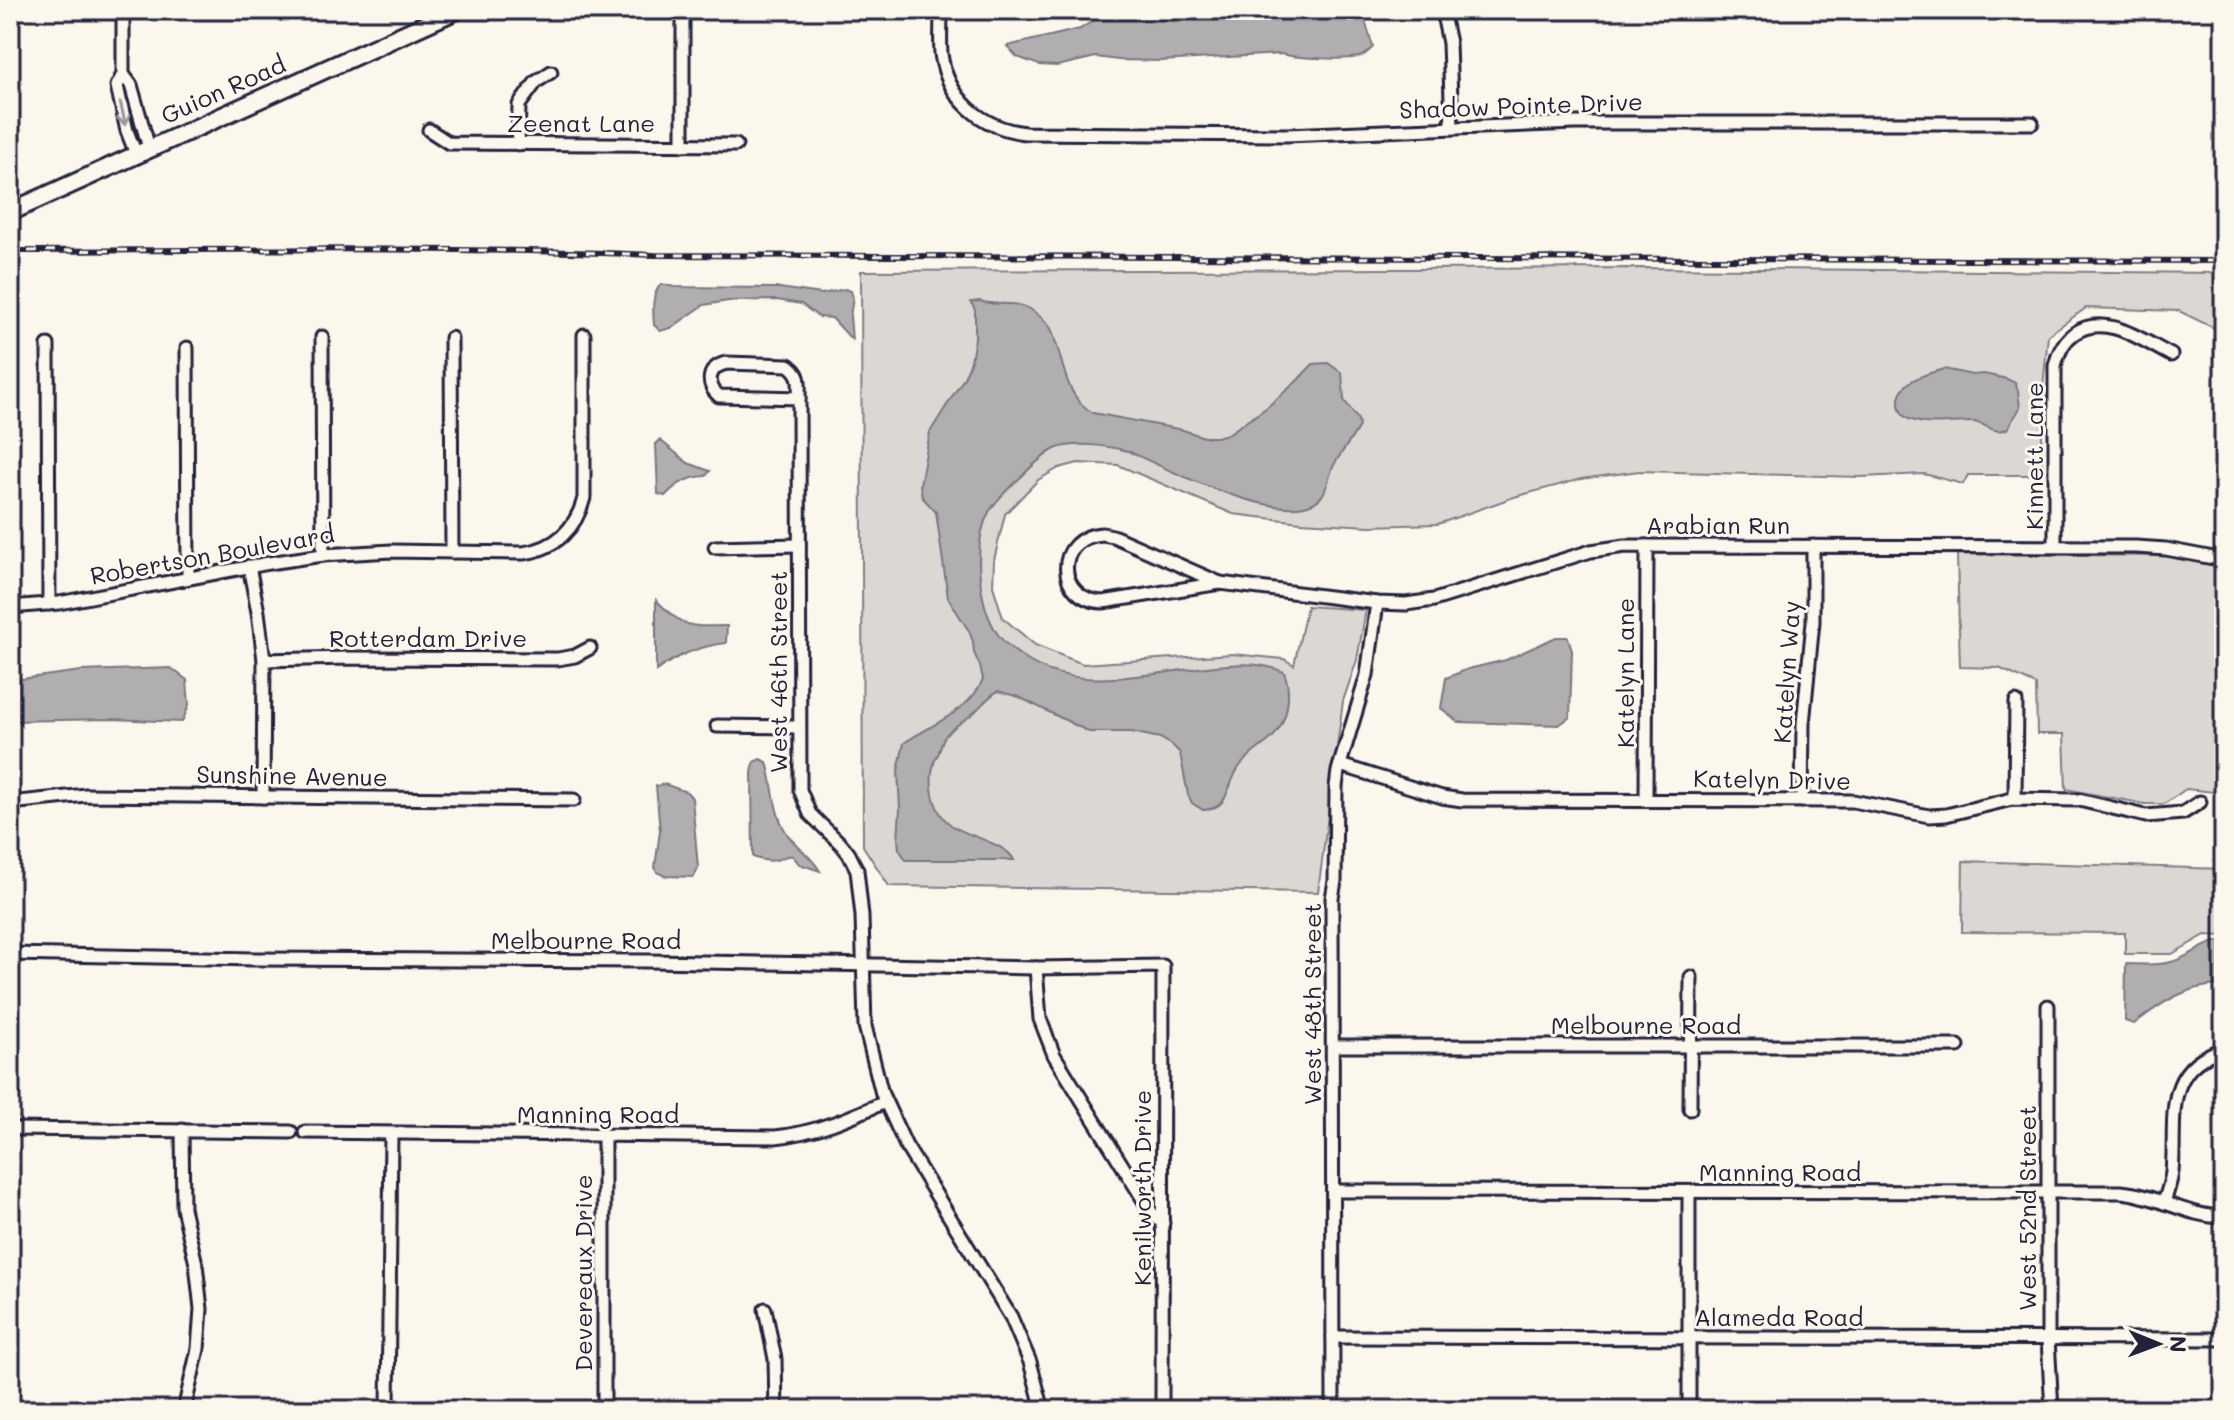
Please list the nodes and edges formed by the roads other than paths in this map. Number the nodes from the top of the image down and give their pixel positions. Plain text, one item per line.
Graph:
1 (123, 10) edge
2 (457, 10) edge
3 (683, 10) edge
4 (941, 10) edge
5 (1442, 10) edge
6 (551, 72) dead end
7 (2032, 123) dead end
8 (1452, 128) junction
9 (429, 130) dead end
10 (518, 144) junction
11 (683, 145) junction
12 (736, 145) dead end
13 (142, 151) junction
14 (10, 212) edge
15 (584, 335) dead end
16 (322, 337) dead end
17 (451, 338) dead end
18 (48, 345) dead end
19 (187, 348) dead end
20 (2171, 355) dead end
21 (799, 398) junction
22 (799, 545) junction
23 (1647, 546) junction
24 (1813, 546) junction
25 (2055, 546) junction
26 (715, 547) dead end
27 (452, 552) junction
28 (323, 555) junction
29 (2224, 560) edge
30 (249, 566) junction
31 (188, 578) junction
32 (1220, 583) junction
33 (1377, 603) junction
34 (49, 604) junction
35 (10, 607) edge
36 (590, 648) dead end
37 (264, 660) junction
38 (2016, 702) dead end
39 (717, 726) dead end
40 (798, 727) junction
41 (1340, 765) junction
42 (263, 797) junction
43 (2015, 799) junction
44 (574, 800) dead end
45 (1646, 800) junction
46 (1802, 801) junction
47 (2200, 802) dead end
48 (10, 803) edge
49 (10, 954) edge
50 (862, 965) junction
51 (1163, 966) joint
52 (1036, 968) junction
53 (1691, 977) dead end
54 (2048, 1006) dead end
55 (1333, 1046) junction
56 (1958, 1046) dead end
57 (1690, 1047) junction
58 (2224, 1049) edge
59 (885, 1102) junction
60 (1690, 1109) dead end
61 (10, 1129) edge
62 (182, 1130) junction
63 (291, 1132) dead end
64 (305, 1132) dead end
65 (391, 1134) junction
66 (604, 1135) junction
67 (1333, 1191) junction
68 (2049, 1192) junction
69 (1689, 1193) junction
70 (2164, 1203) junction
71 (2224, 1217) edge
72 (1163, 1223) junction
73 (765, 1309) dead end
74 (1333, 1337) junction
75 (1689, 1338) junction
76 (2048, 1339) junction
77 (2224, 1339) edge
78 (184, 1410) edge
79 (388, 1410) edge
80 (604, 1410) edge
81 (776, 1410) edge
82 (1043, 1410) edge
83 (1162, 1410) edge
84 (1333, 1410) edge
85 (1689, 1410) edge
86 (2052, 1410) edge

1 - 13 street
2 - 13 street, Guion Road
3 - 11 street
4 - 8 street, Shadow Pointe Drive
5 - 8 street
6 - 10 street
7 - 8 street, Shadow Pointe Drive
9 - 10 street, Zeenat Lane
10 - 11 street, Zeenat Lane
11 - 12 street, Zeenat Lane
13 - 14 street, Guion Road
15 - 27 street, Robertson Boulevard
16 - 28 street
17 - 27 street
18 - 34 street
19 - 31 street
20 - 25 street, Kinnett Lane
21 - 21 street, West 46th Street
21 - 22 street, West 46th Street
22 - 26 street
22 - 40 street, West 46th Street
23 - 24 street, Arabian Run
23 - 33 street, Arabian Run
23 - 45 street, Katelyn Lane
24 - 25 street, Arabian Run
24 - 46 street, Katelyn Way
25 - 29 street, Arabian Run
27 - 28 street, Robertson Boulevard
28 - 30 street, Robertson Boulevard
30 - 31 street, Robertson Boulevard
30 - 37 street
31 - 34 street, Robertson Boulevard
32 - 32 street, Arabian Run
32 - 33 street, Arabian Run
33 - 41 street, West 48th Street
34 - 35 street, Robertson Boulevard
36 - 37 street, Rotterdam Drive
37 - 42 street
38 - 43 street
39 - 40 street
40 - 50 street, West 46th Street
41 - 45 street, Katelyn Drive
41 - 55 street, West 48th Street
42 - 44 street, Sunshine Avenue
42 - 48 street, Sunshine Avenue
43 - 46 street, Katelyn Drive
43 - 47 street, Katelyn Drive
45 - 46 street, Katelyn Drive
49 - 50 street, Melbourne Road
50 - 52 street, Melbourne Road
50 - 59 street, West 46th Street
51 - 52 street, Melbourne Road
51 - 72 street, Kenilworth Drive
52 - 72 street
53 - 57 street
54 - 68 street, West 52nd Street
55 - 57 street, Melbourne Road
55 - 67 street, West 48th Street
56 - 57 street, Melbourne Road
57 - 60 street
58 - 70 street
59 - 66 street, Manning Road
59 - 82 street, West 46th Street
61 - 62 street
62 - 63 street
62 - 78 street
64 - 65 street, Manning Road
65 - 66 street, Manning Road
65 - 79 street
66 - 80 street, Devereaux Drive
67 - 69 street, Manning Road
67 - 74 street, West 48th Street
68 - 69 street, Manning Road
68 - 70 street, Manning Road
68 - 76 street, West 52nd Street
69 - 75 street
70 - 71 street, Manning Road
72 - 83 street, Kenilworth Drive
73 - 81 street
74 - 75 street, Alameda Road
74 - 84 street, West 48th Street
75 - 76 street, Alameda Road
75 - 85 street
76 - 77 street, Alameda Road
76 - 86 street, West 52nd Street

